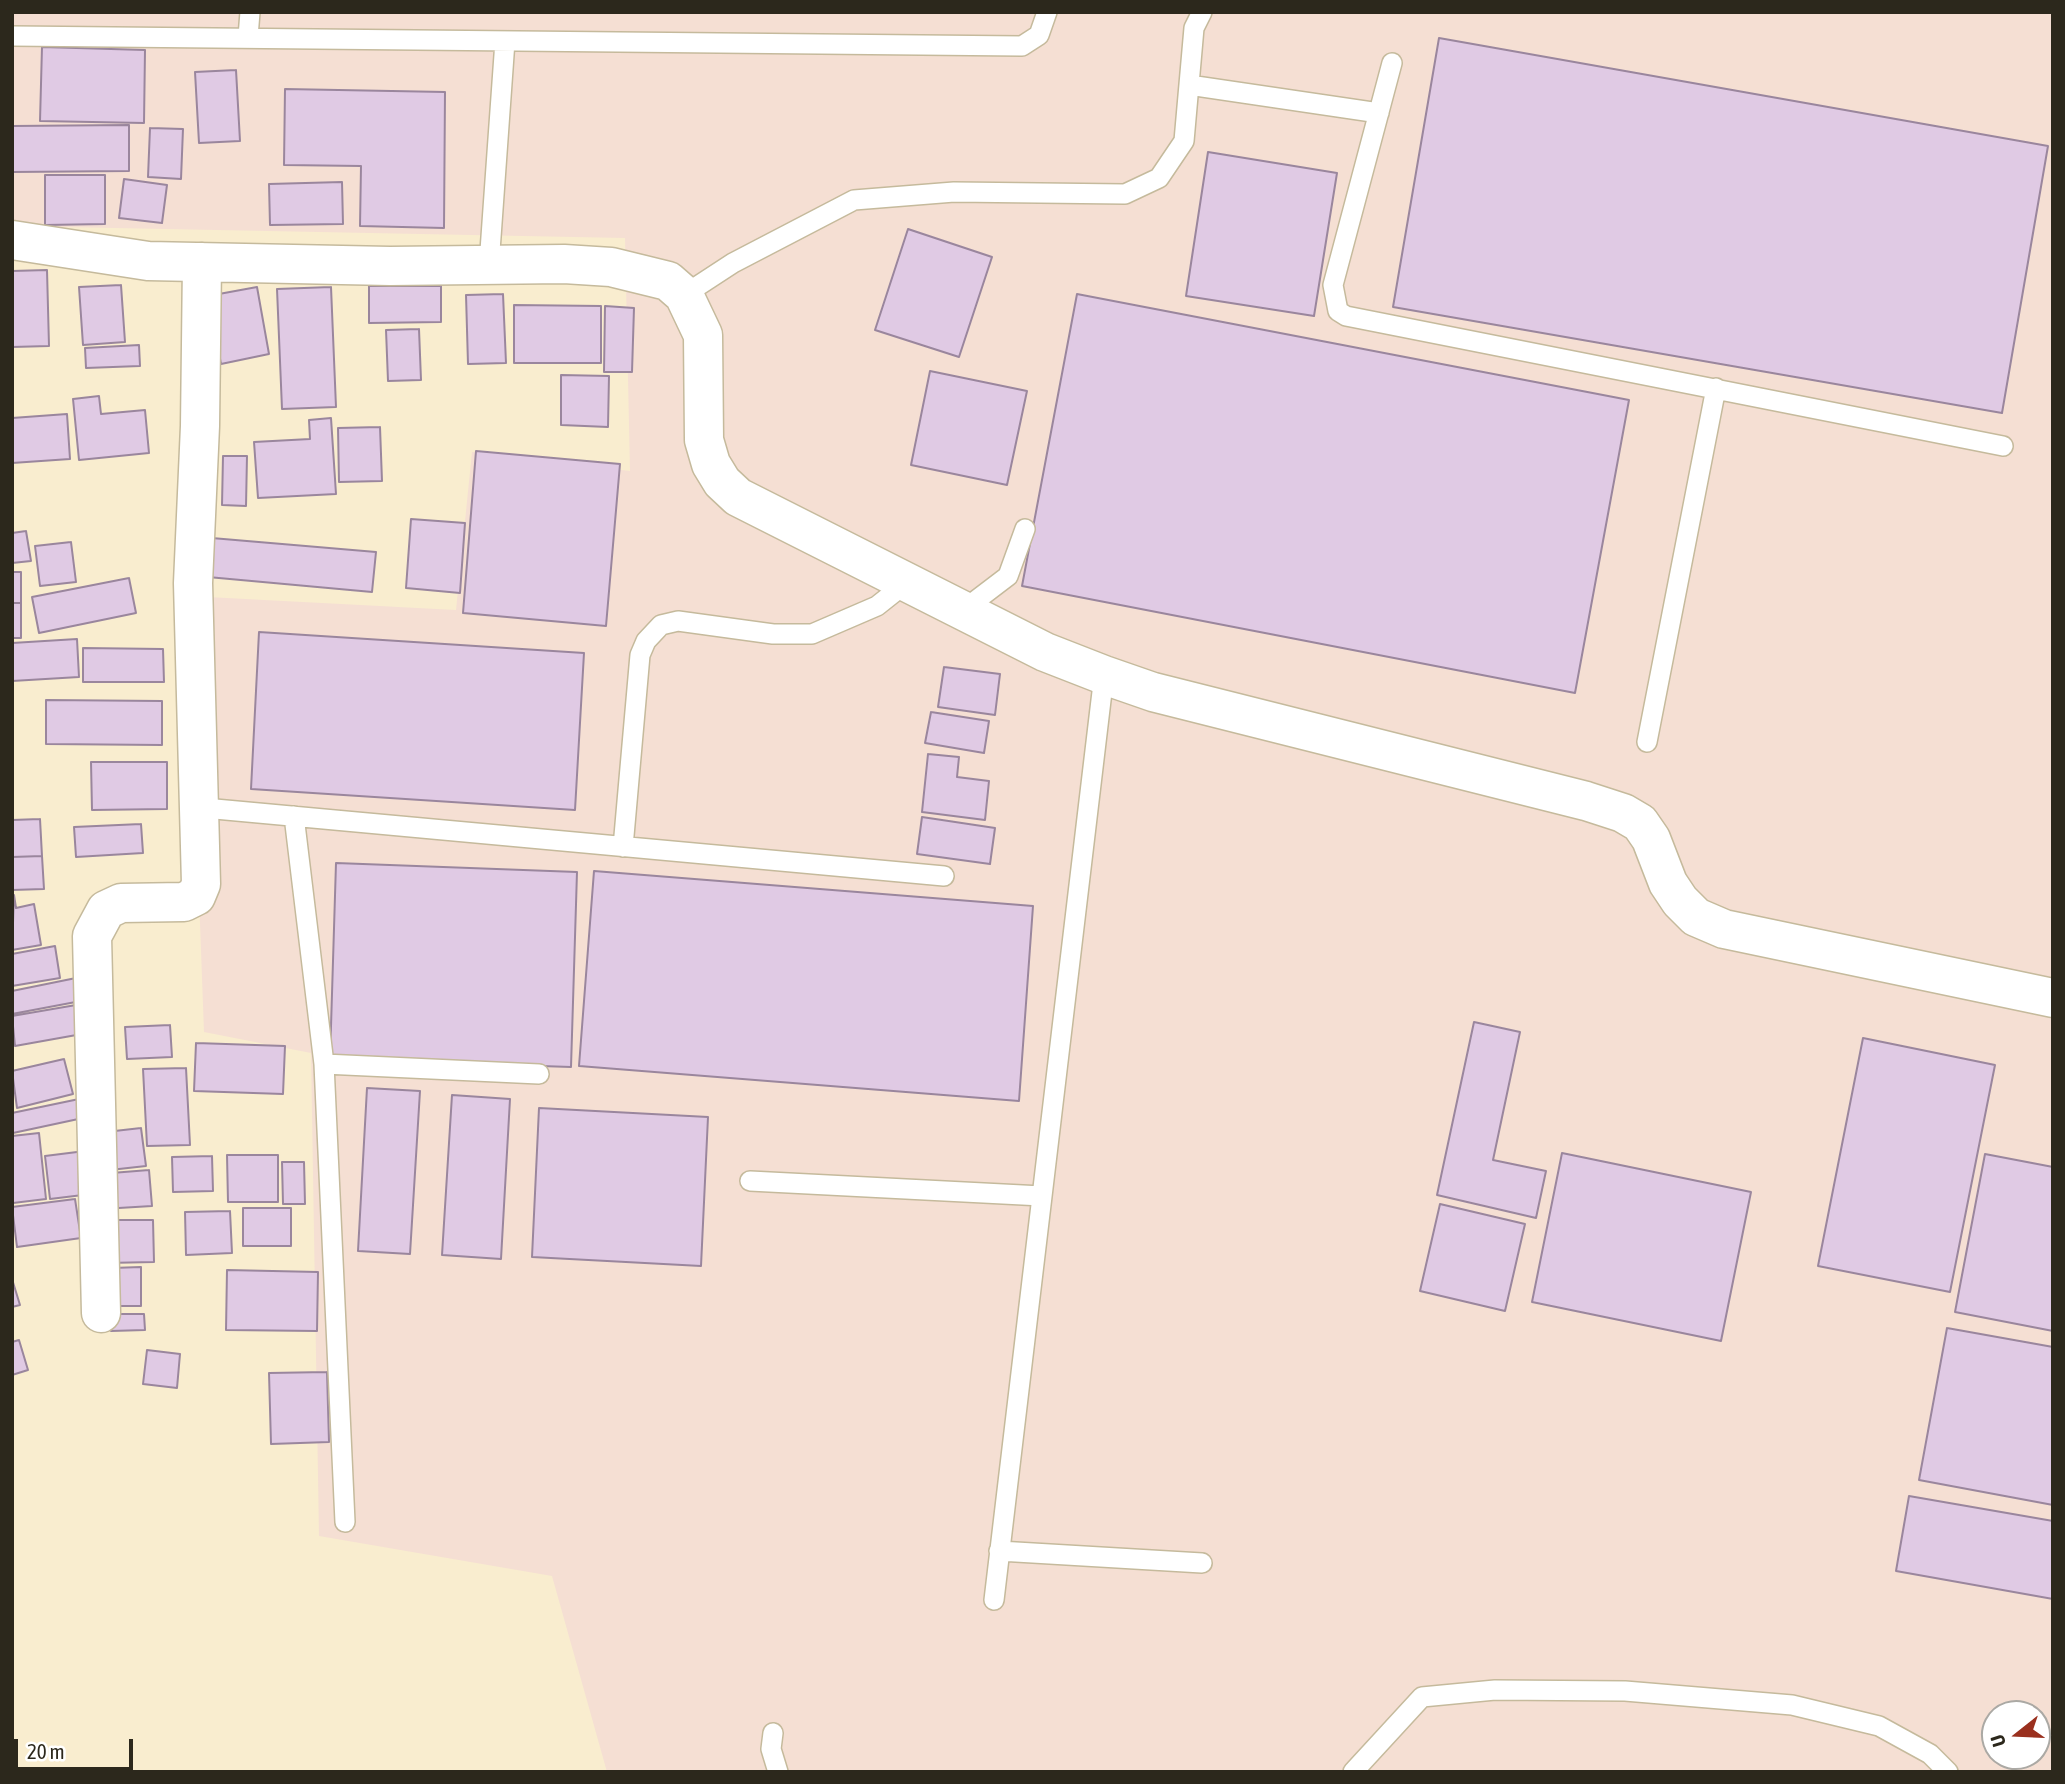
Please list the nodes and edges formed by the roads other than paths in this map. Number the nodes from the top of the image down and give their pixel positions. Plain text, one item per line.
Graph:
1 (250, 12) edge
2 (1047, 12) edge
3 (1202, 12) edge
4 (12, 36) edge
5 (248, 37) junction
6 (505, 41) junction
7 (1392, 63) dead end
8 (1189, 85) junction
9 (1378, 113) junction
10 (12, 240) edge
11 (202, 262) junction
12 (489, 265) junction
13 (684, 295) junction
14 (1716, 388) junction
15 (2003, 446) dead end
16 (1025, 529) dead end
17 (906, 583) junction
18 (962, 611) junction
19 (1104, 675) junction
20 (1647, 743) dead end
21 (215, 809) dead end
22 (294, 816) junction
23 (623, 847) junction
24 (944, 876) dead end
25 (2053, 998) edge
26 (324, 1064) junction
27 (539, 1074) dead end
28 (750, 1181) dead end
29 (1042, 1196) junction
30 (101, 1313) dead end
31 (345, 1522) dead end
32 (999, 1551) junction
33 (1202, 1563) dead end
34 (994, 1600) dead end
35 (773, 1733) dead end
36 (778, 1772) edge
37 (1353, 1772) edge
38 (1948, 1772) edge

1 - 5 lane
2 - 6 lane
3 - 8 lane
4 - 5 lane
5 - 6 lane
6 - 12 lane
7 - 9 lane
8 - 9 lane
8 - 13 lane
9 - 14 lane
10 - 11 street
11 - 12 street
11 - 30 street
12 - 13 street
13 - 17 street
14 - 15 lane
14 - 20 lane
16 - 18 lane
17 - 18 street
17 - 23 lane
18 - 19 street
19 - 25 street
19 - 29 lane
21 - 22 lane
22 - 23 lane
22 - 26 lane
23 - 24 lane
26 - 27 lane
26 - 31 lane
28 - 29 lane
29 - 32 lane
32 - 33 lane
32 - 34 lane
35 - 36 lane
37 - 38 lane

